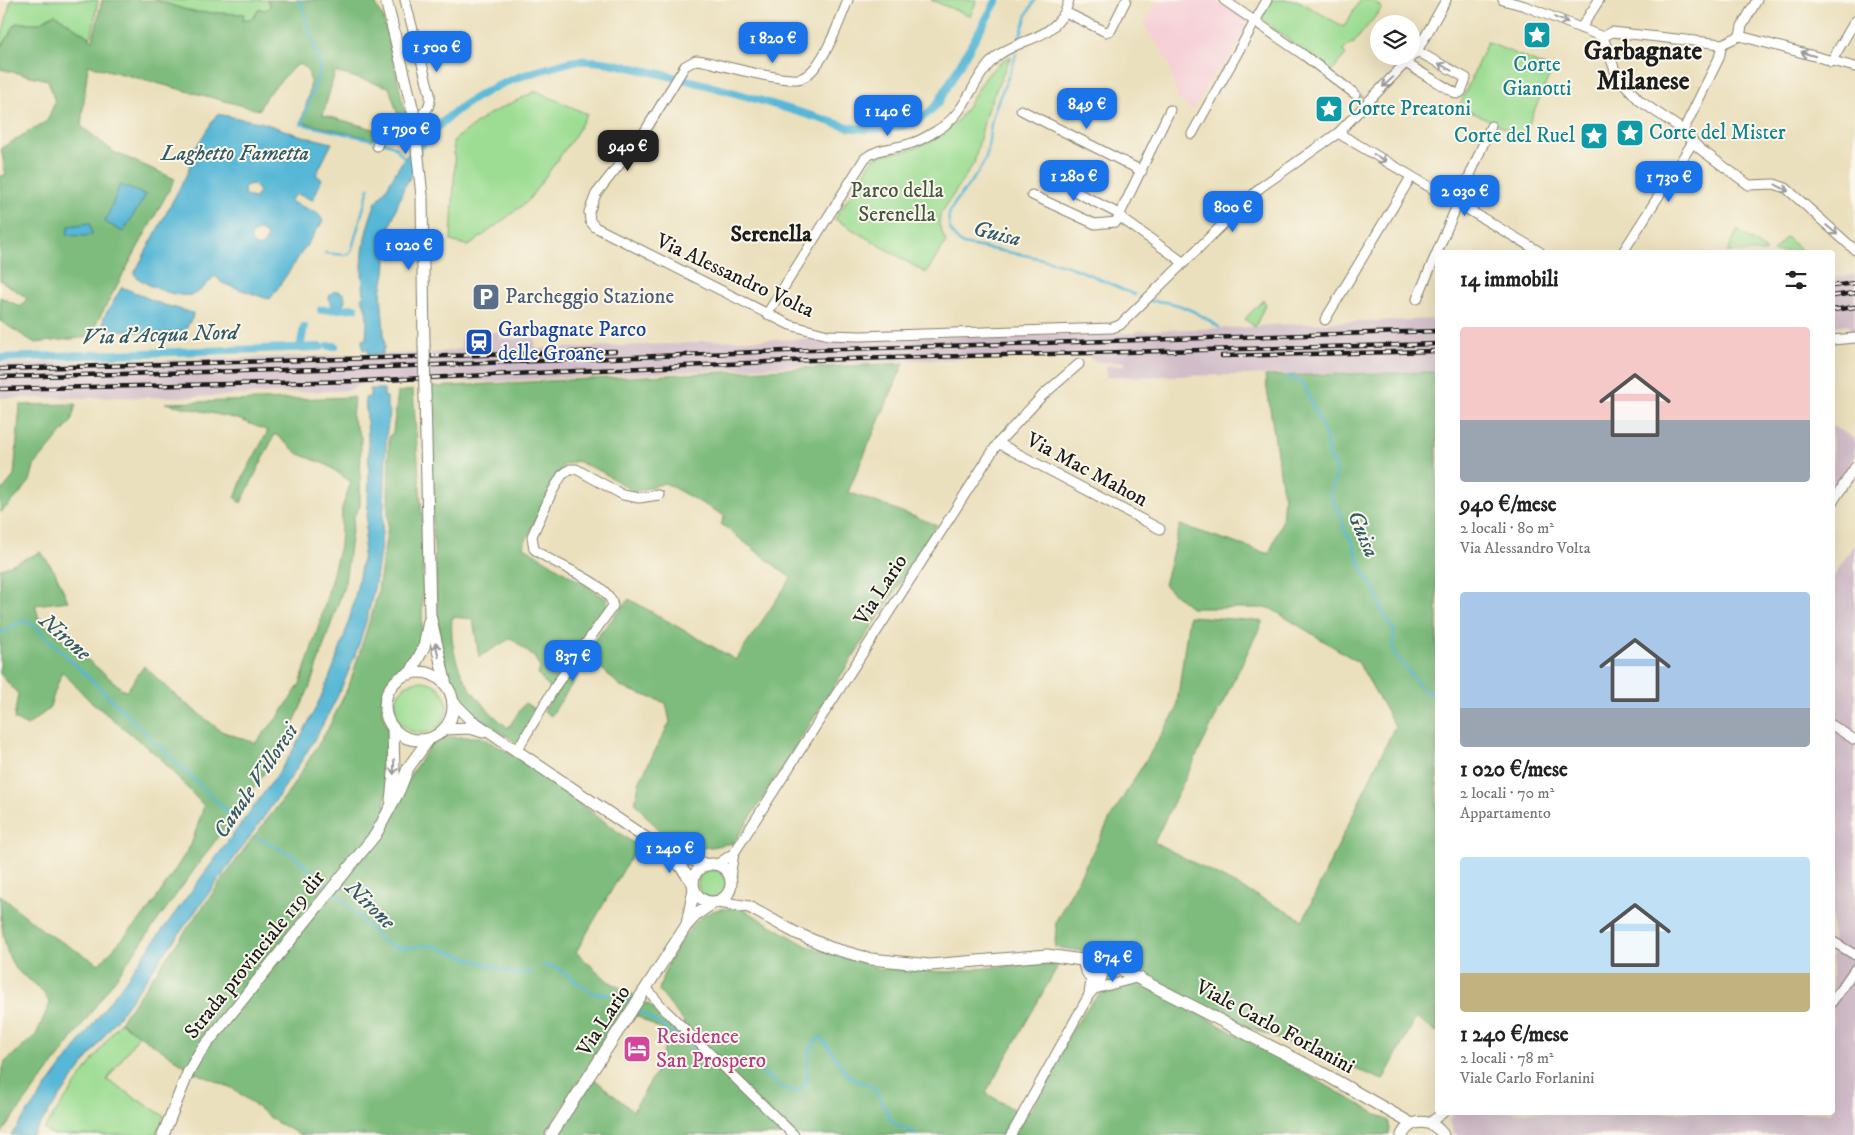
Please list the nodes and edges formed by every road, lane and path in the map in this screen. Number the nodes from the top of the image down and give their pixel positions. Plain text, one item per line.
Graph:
1 (386, 0) edge
2 (405, 0) edge
3 (848, 0) edge
4 (1069, 0) edge
5 (1126, 0) edge
6 (1224, 0) edge
7 (1267, 0) edge
8 (1446, 0) edge
9 (1503, 0) edge
10 (1599, 0) edge
11 (1757, 0) edge
12 (1519, 2) edge
13 (1065, 12) junction
14 (1855, 21) edge
15 (1255, 22) junction
16 (1581, 28) junction
17 (1740, 36) junction
18 (1603, 37) junction
19 (1722, 44) junction
20 (1420, 47) edge
21 (1420, 52) edge
22 (1831, 62) junction
23 (1406, 65) edge
24 (1409, 65) edge
25 (1855, 67) edge
26 (1355, 94) tunnel mouth
27 (1022, 110) dead end
28 (1170, 110) dead end
29 (409, 116) junction
30 (1491, 126) dead end
31 (1683, 131) junction
32 (1338, 133) junction
33 (1192, 134) dead end
34 (1693, 142) junction
35 (377, 146) dead end
36 (1142, 171) junction
37 (1411, 177) junction
38 (1072, 190) dead end
39 (1032, 195) dead end
40 (1458, 204) junction
41 (1121, 215) junction
42 (1438, 250) edge
43 (1537, 250) edge
44 (1624, 250) edge
45 (1855, 250) edge
46 (1435, 258) edge
47 (1184, 263) junction
48 (1418, 298) dead end
49 (768, 314) junction
50 (1325, 320) dead end
51 (1855, 338) edge
52 (1835, 340) edge
53 (1079, 364) dead end
54 (998, 443) junction
55 (1855, 467) edge
56 (659, 495) dead end
57 (1835, 498) edge
58 (1160, 529) dead end
59 (430, 615) junction
60 (410, 674) junction
61 (446, 685) junction
62 (453, 702) junction
63 (1835, 727) edge
64 (393, 728) junction
65 (444, 730) junction
66 (492, 735) junction
67 (429, 739) junction
68 (1855, 740) edge
69 (517, 750) junction
70 (390, 807) junction
71 (665, 851) junction
72 (734, 853) junction
73 (712, 865) junction
74 (730, 880) junction
75 (693, 886) junction
76 (715, 902) junction
77 (749, 907) junction
78 (686, 926) junction
79 (1835, 943) edge
80 (1855, 955) edge
81 (1082, 960) junction
82 (1102, 964) junction
83 (1855, 969) edge
84 (1140, 977) junction
85 (1091, 988) junction
86 (647, 989) junction
87 (1835, 998) edge
88 (1391, 1112) junction
89 (1440, 1115) edge
90 (1429, 1123) junction
91 (1412, 1124) junction
92 (164, 1135) edge
93 (551, 1135) edge
94 (794, 1135) edge
95 (1011, 1135) edge
96 (1400, 1135) edge
97 (1442, 1135) edge

1 - 29 street
2 - 29 street
3 - 49 street, Via Alessandro Volta
4 - 13 street
5 - 13 street
6 - 15 street
7 - 15 street
8 - 20 street
9 - 12 street
10 - 16 street
11 - 17 street
12 -> 16 street
13 - 49 street
14 - 22 street
15 - 26 street
15 - 33 street
16 - 18 street
17 - 19 street
22 -> 17 street
18 - 19 street
18 - 31 street
19 - 31 street
24 -> 21 street
22 - 25 street
23 -> 32 street
27 - 36 street
28 - 36 street
29 - 35 street
29 - 59 street, bridge
30 - 40 street
31 - 34 street
32 -> 37 street
32 - 47 street
34 - 44 street
34 -> 45 street
36 - 41 street
37 - 40 street
37 - 50 street
38 - 41 street
39 - 41 street
40 - 42 street
40 - 43 street
41 - 47 street
46 - 48 street
47 - 49 street, Via Alessandro Volta
51 - 52 street
53 - 54 street, Via Lario
54 - 58 street, Via Mac Mahon
54 - 72 street, Via Lario
55 - 57 street
56 - 69 street
59 - 60 street
61 -> 59 street
60 - 61 street
60 - 64 street
61 - 62 street
62 - 65 street
62 - 66 street
63 - 68 street
64 - 67 street
64 -> 70 street, Strada provinciale 119 dir
65 - 66 street
65 - 67 street
66 - 69 street
67 - 70 street, Strada provinciale 119 dir
69 - 71 street
70 - 92 street, Strada provinciale 119 dir
71 - 73 street
71 - 75 street
72 - 73 street, Via Lario
72 - 74 street, Via Lario
73 - 74 street
73 - 75 street
74 - 76 street
74 - 77 street, Viale Carlo Forlanini
75 - 76 street
75 - 78 street, Via Lario
76 - 77 street, Viale Carlo Forlanini
76 - 78 street, Via Lario
77 - 81 street, Viale Carlo Forlanini
78 - 86 street, Via Lario
79 - 80 street
81 - 82 street, Viale Carlo Forlanini
81 - 85 street
82 - 84 street, Viale Carlo Forlanini
82 - 85 street
83 - 87 street
84 - 85 street
84 - 88 street, Viale Carlo Forlanini
85 - 95 street
86 - 93 street, Via Lario
86 - 94 street
88 - 91 street, Viale Carlo Forlanini
88 - 96 street
89 - 90 street
90 - 91 street
90 - 97 street
91 - 96 street

